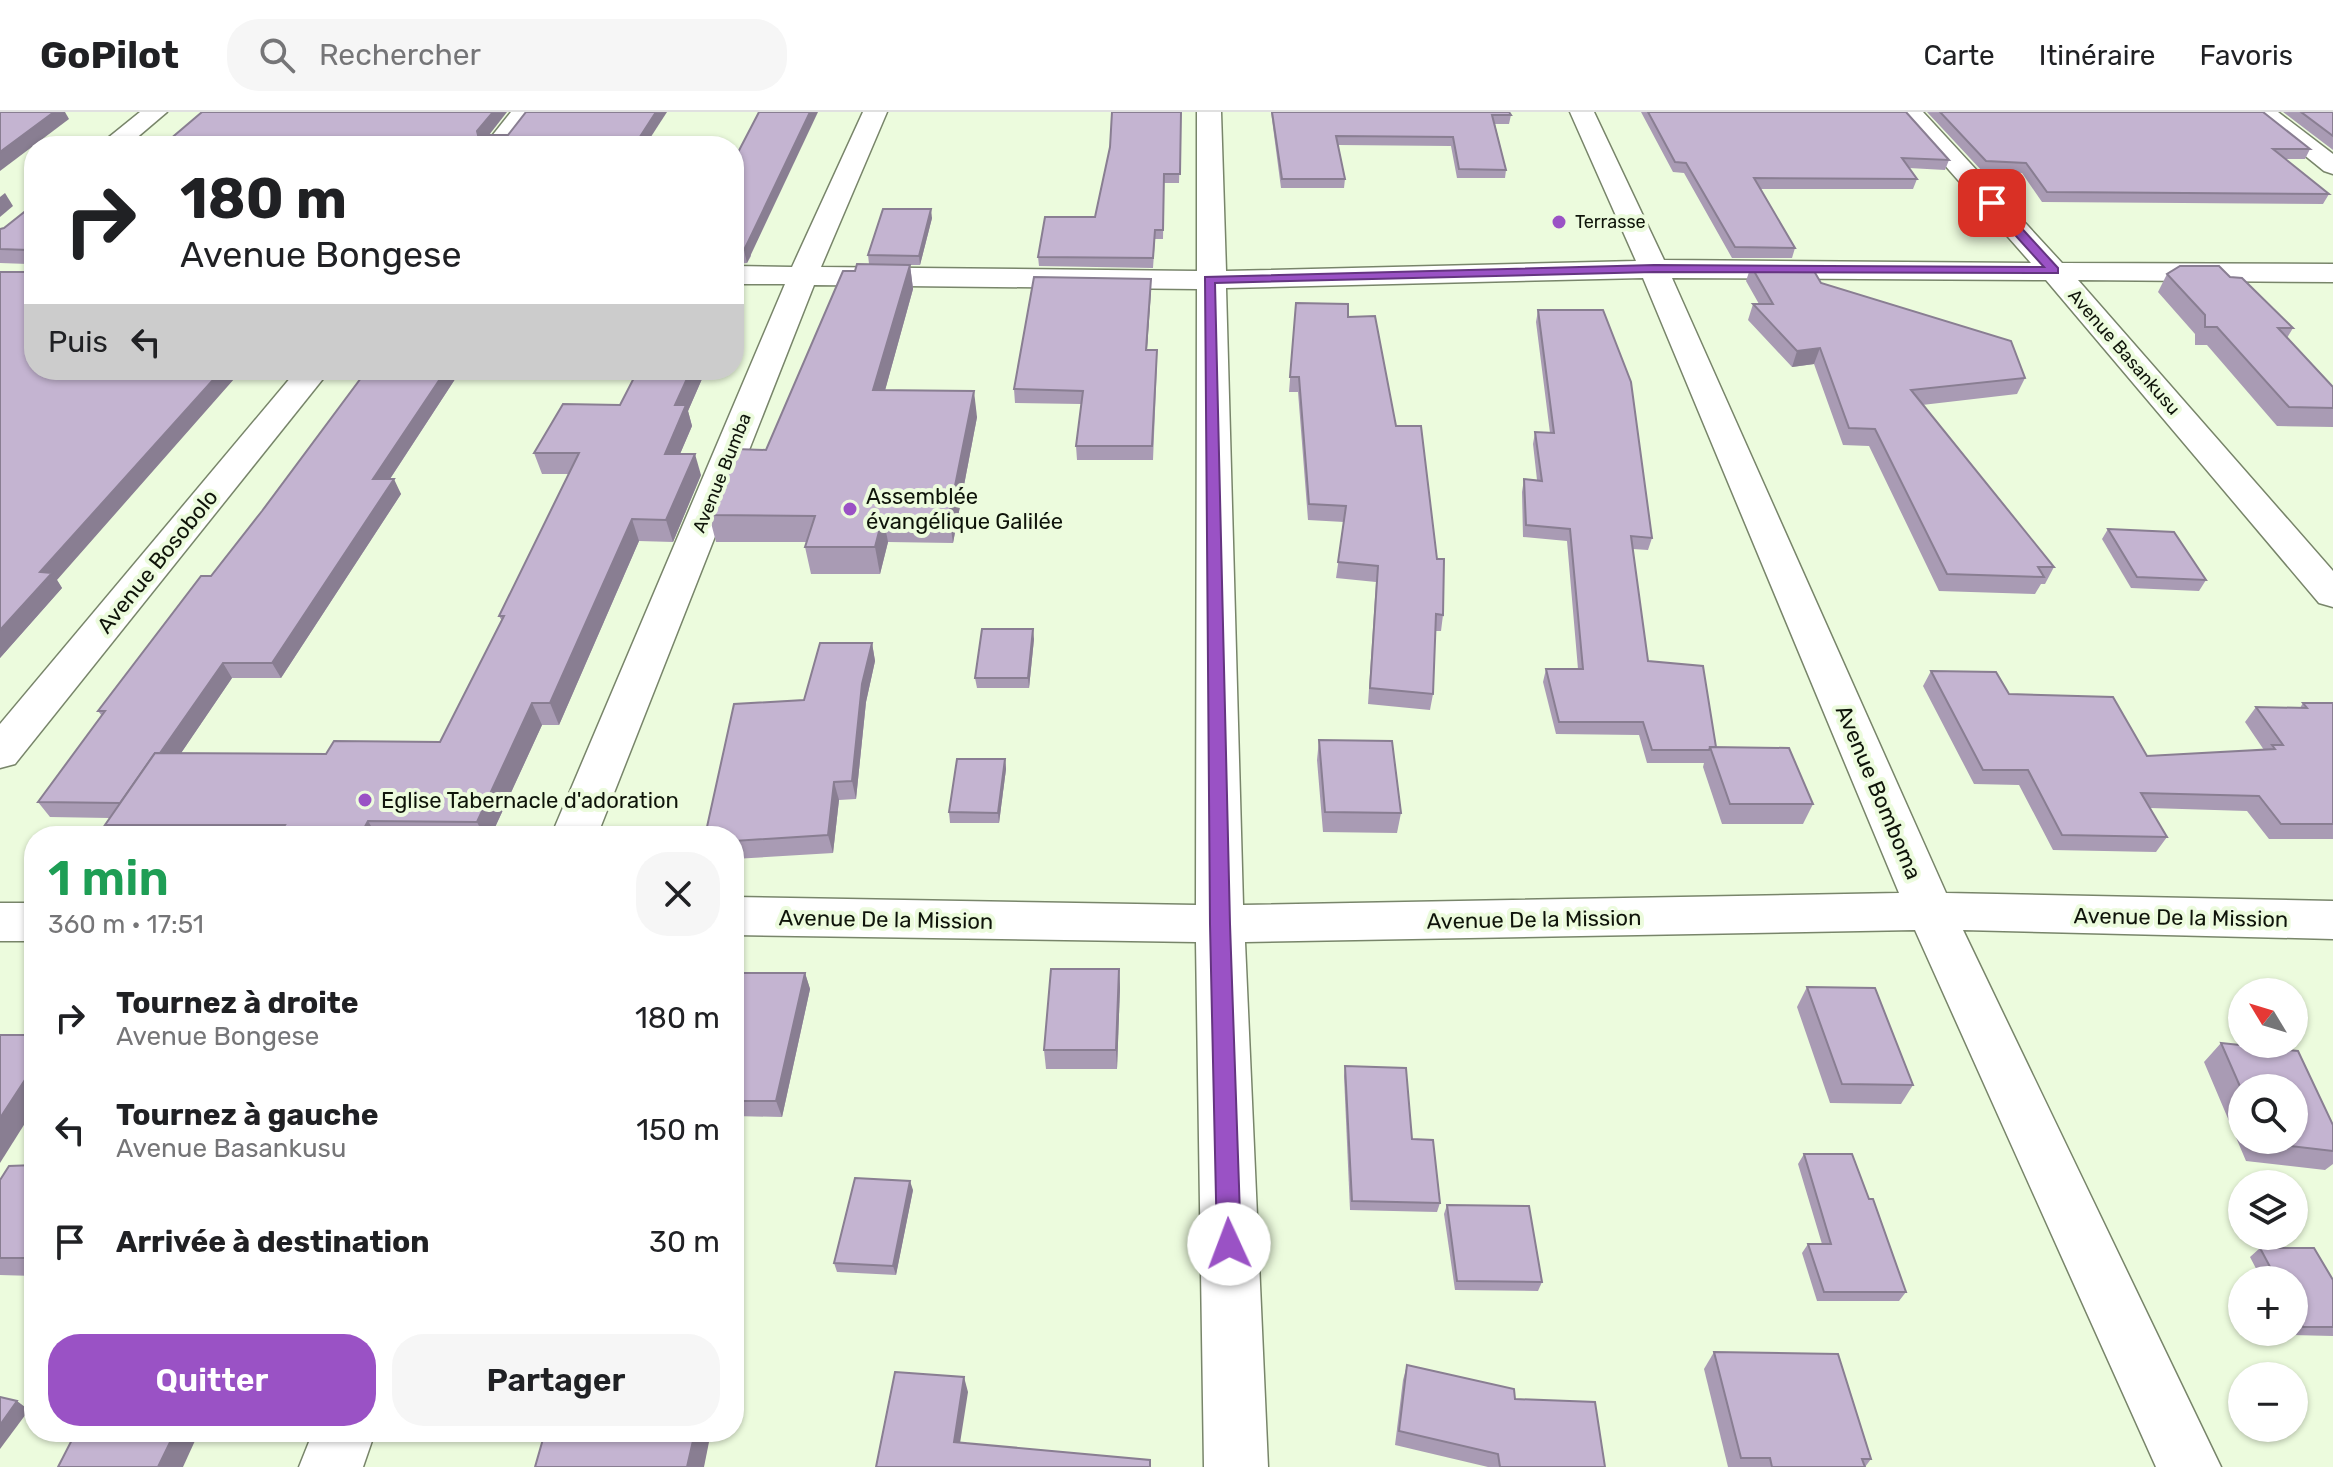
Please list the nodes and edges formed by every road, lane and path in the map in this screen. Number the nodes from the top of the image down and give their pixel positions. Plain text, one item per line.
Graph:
1 (155, 112) edge
2 (524, 112) edge
3 (875, 112) edge
4 (1209, 112) edge
5 (1582, 112) edge
6 (1910, 112) edge
7 (2263, 112) edge
8 (124, 136) edge
9 (505, 136) edge
10 (2333, 166) edge
11 (1654, 269) junction
12 (2054, 271) junction
13 (2333, 273) edge
14 (744, 275) edge
15 (803, 275) junction
16 (1209, 280) junction
17 (306, 380) edge
18 (2333, 595) edge
19 (0, 753) edge
20 (578, 826) edge
21 (1930, 911) junction
22 (744, 916) edge
23 (2333, 920) edge
24 (0, 922) edge
25 (24, 922) edge
26 (1220, 924) junction
27 (340, 1442) edge
28 (331, 1467) edge
29 (1236, 1467) edge
30 (2189, 1467) edge

1 - 8 street
2 - 9 street
3 - 15 street, Avenue Bumba
4 - 16 street
5 - 11 street, Avenue Bomboma
6 - 12 street, Avenue Basankusu
7 - 10 street
11 - 12 street
11 - 16 street
11 - 21 street, Avenue Bomboma
12 - 13 street
12 - 18 street, Avenue Basankusu
14 - 15 street
15 - 16 street
15 - 20 street, Avenue Bumba
16 - 26 street
17 - 19 street, Avenue Bosobolo
21 - 23 street, Avenue De la Mission
21 - 26 street, Avenue De la Mission
21 - 30 street, Avenue Bomboma
22 - 26 street, Avenue De la Mission
24 - 25 street
26 - 29 street
27 - 28 street

